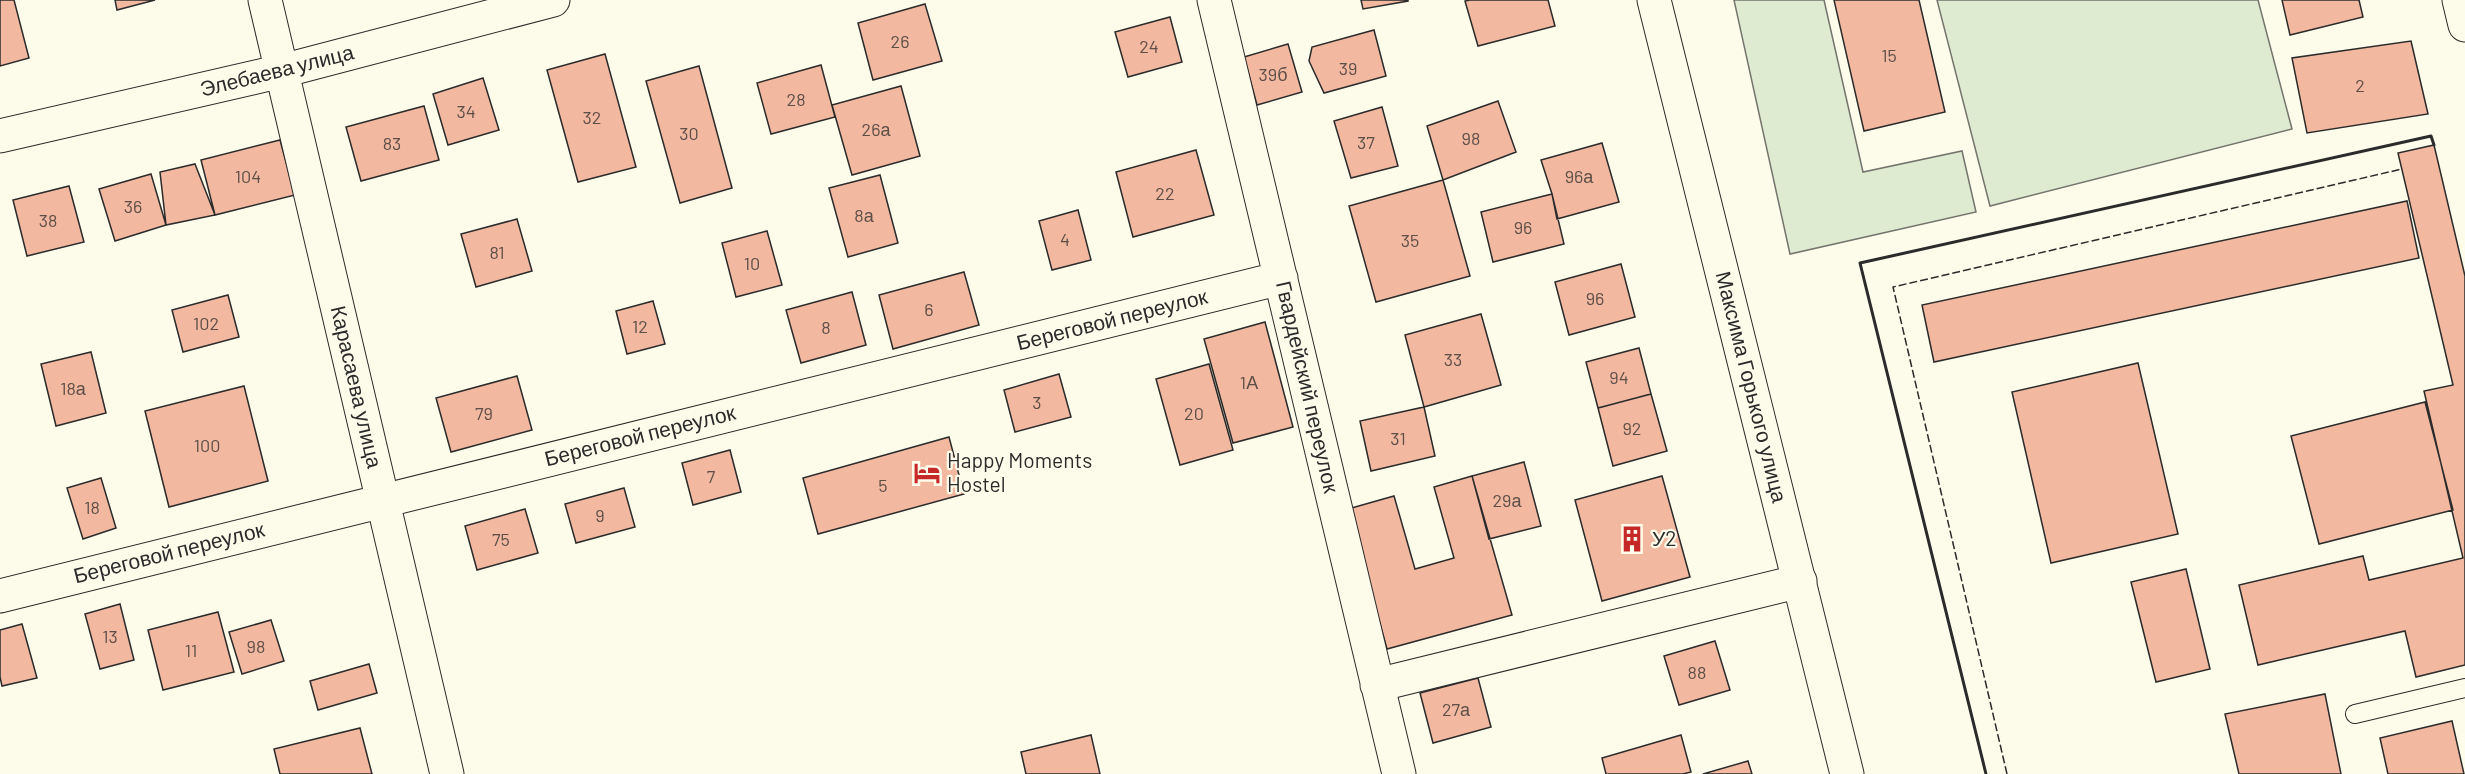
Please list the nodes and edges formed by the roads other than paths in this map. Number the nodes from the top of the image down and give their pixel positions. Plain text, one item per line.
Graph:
1 (265, 0) edge
2 (553, 0) edge
3 (1214, 0) edge
4 (1654, 0) edge
5 (2459, 0) edge
6 (2465, 25) edge
7 (282, 71) junction
8 (0, 136) edge
9 (1281, 278) junction
10 (382, 500) junction
11 (1800, 581) junction
12 (0, 596) edge
13 (1377, 685) junction
14 (2465, 688) edge
15 (2355, 714) dead end
16 (447, 774) edge
17 (1399, 774) edge
18 (1848, 774) edge

1 - 7 street, Карасаева улица
2 - 7 street, Элебаева улица
3 - 9 street, Гвардейский переулок
4 - 11 street, Максима Горького улица
5 - 6 street
7 - 8 street, Элебаева улица
7 - 10 street, Карасаева улица
9 - 10 street, Береговой переулок
9 - 13 street, Гвардейский переулок
10 - 12 street, Береговой переулок
10 - 16 street, Карасаева улица
11 - 13 street
11 - 18 street, Максима Горького улица
13 - 17 street, Гвардейский переулок
14 - 15 lane

